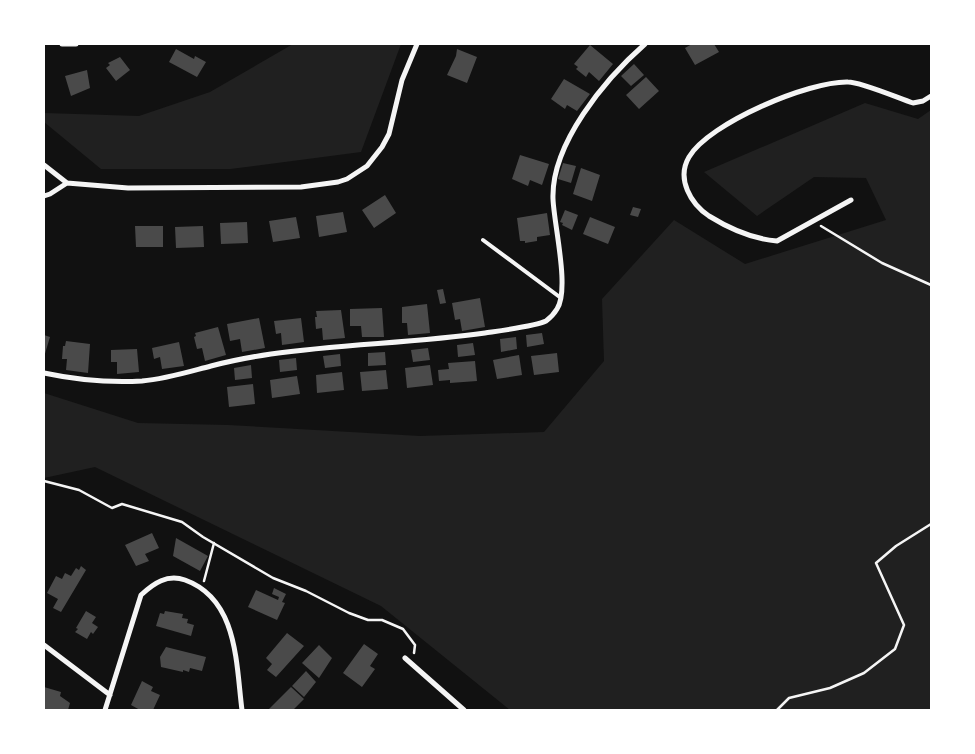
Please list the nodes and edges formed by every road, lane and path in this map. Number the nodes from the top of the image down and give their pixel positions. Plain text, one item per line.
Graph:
1 (62, 44) edge
2 (76, 44) edge
3 (417, 44) edge
4 (645, 44) edge
5 (931, 96) edge
6 (44, 165) edge
7 (67, 182) junction
8 (44, 196) edge
9 (851, 200) dead end
10 (813, 221) junction
11 (483, 240) dead end
12 (931, 284) edge
13 (562, 299) junction
14 (44, 373) edge
15 (44, 481) edge
16 (931, 524) edge
17 (214, 543) junction
18 (202, 590) junction
19 (44, 645) edge
20 (404, 658) dead end
21 (412, 665) junction
22 (110, 695) junction
23 (105, 710) edge
24 (242, 710) edge
25 (464, 710) edge
26 (777, 710) edge

1 - 2 street
3 - 7 street
4 - 13 street
5 - 10 street
6 - 7 street
7 - 8 street
9 - 10 street
10 - 12 path
11 - 13 lane
13 - 14 street
15 - 17 path
16 - 26 path
17 - 18 path
17 - 21 path
18 - 22 street
18 - 24 street
19 - 22 street
20 - 21 street
21 - 25 street
22 - 23 street

